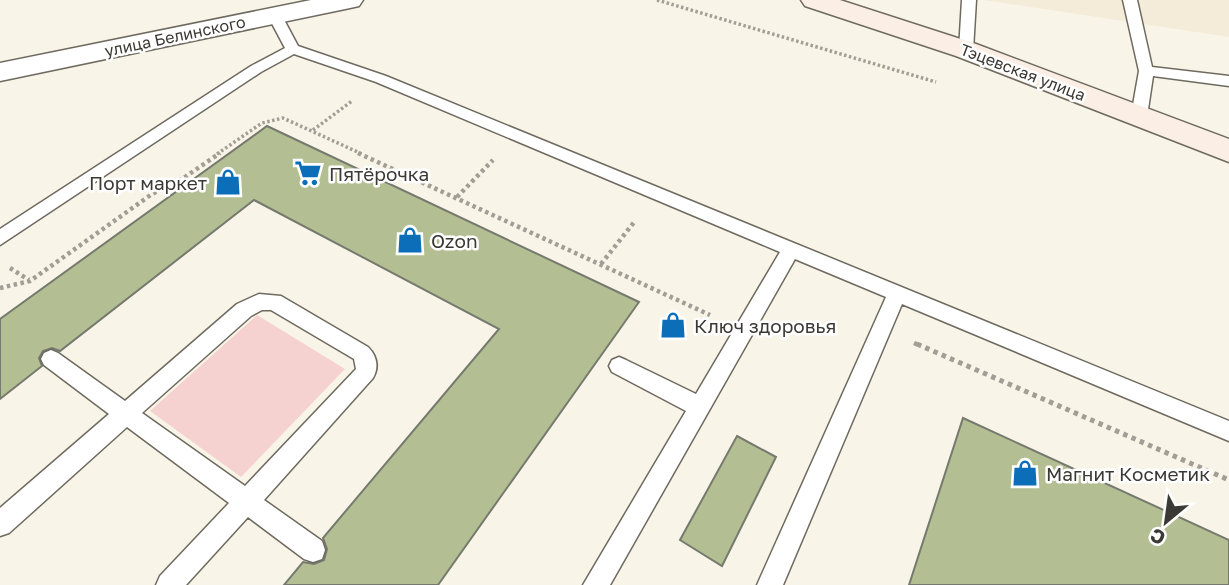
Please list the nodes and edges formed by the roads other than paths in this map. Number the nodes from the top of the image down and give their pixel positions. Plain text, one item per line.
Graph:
1 (349, 0) edge
2 (814, 0) edge
3 (969, 0) edge
4 (1130, 0) edge
5 (275, 16) junction
6 (293, 49) junction
7 (966, 50) junction
8 (1146, 71) junction
9 (0, 72) edge
10 (1229, 81) edge
11 (1139, 116) junction
12 (1229, 151) edge
13 (0, 238) edge
14 (791, 250) junction
15 (897, 293) junction
16 (51, 359) dead end
17 (620, 366) dead end
18 (700, 407) junction
19 (126, 413) junction
20 (1229, 432) edge
21 (247, 501) junction
22 (0, 524) edge
23 (313, 550) dead end
24 (169, 585) edge
25 (596, 585) edge
26 (769, 585) edge

1 - 5 street, улица Белинского
2 - 7 main road, Тэцевская улица
3 - 7 lane
4 - 8 lane
5 - 6 lane
5 - 9 street, улица Белинского
6 - 13 lane
6 - 14 lane
7 - 11 main road, Тэцевская улица
8 - 10 lane
8 - 11 lane
11 - 12 main road, Тэцевская улица
14 - 15 lane
14 - 18 lane
15 - 20 lane
15 - 26 lane
16 - 19 lane
17 - 18 lane
18 - 25 lane
19 - 21 lane
19 - 21 lane
19 - 22 lane
21 - 23 lane
21 - 24 lane

